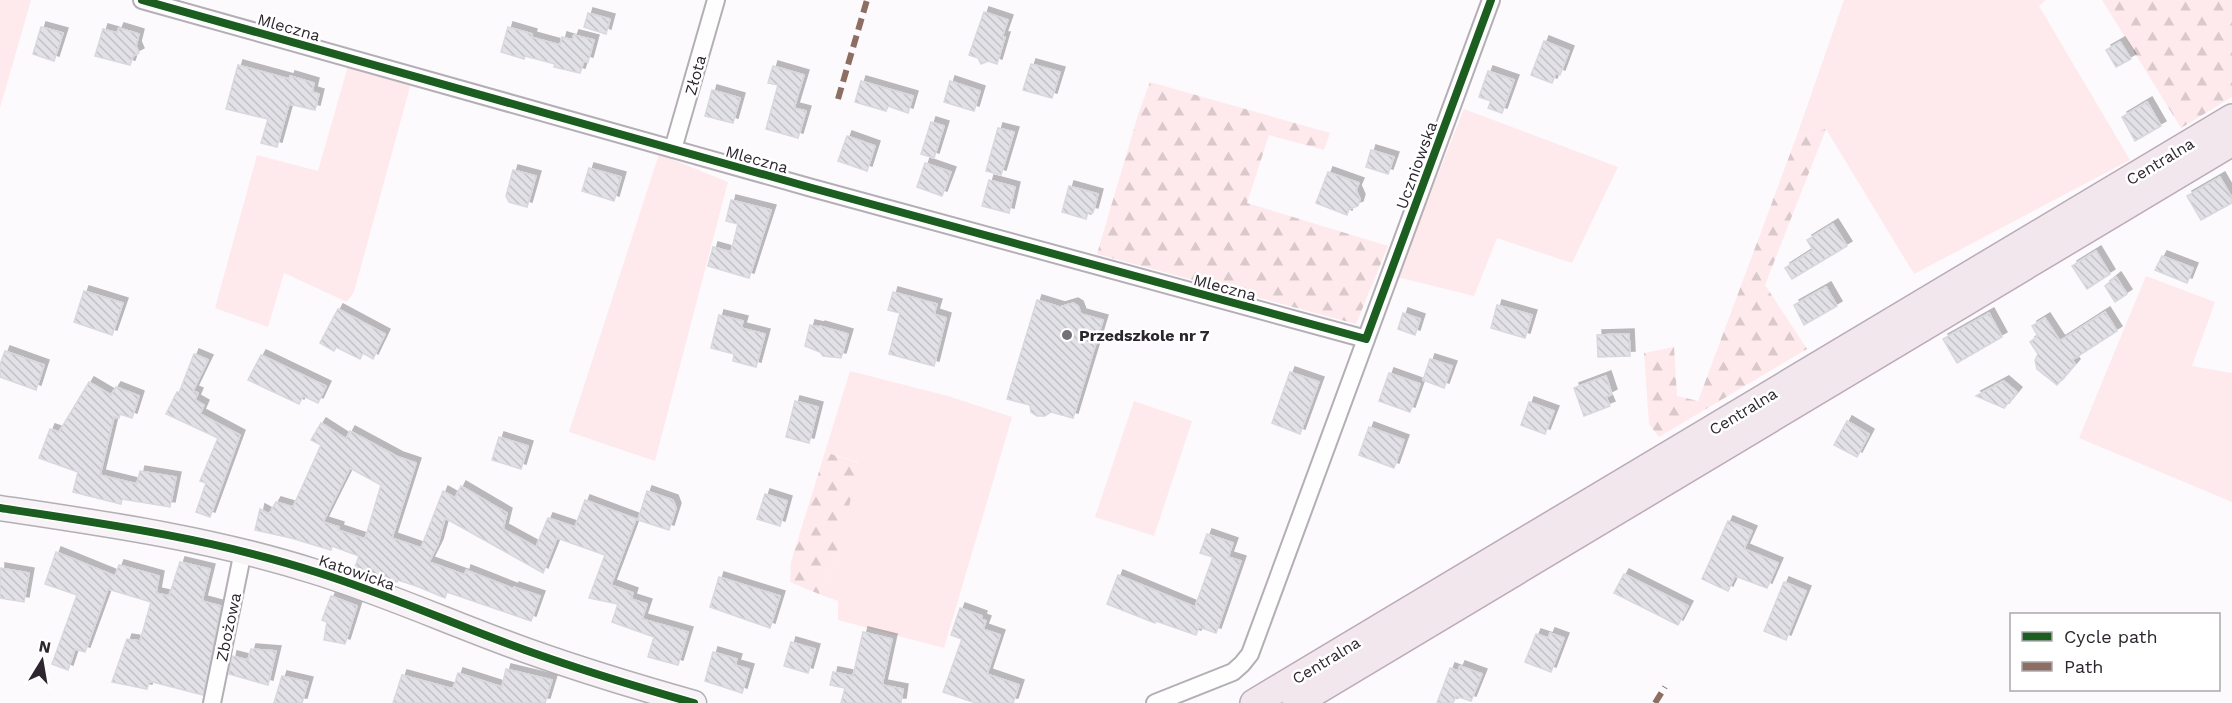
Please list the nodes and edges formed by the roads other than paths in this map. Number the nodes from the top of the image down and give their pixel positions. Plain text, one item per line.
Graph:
1 (142, 0) edge
2 (716, 0) edge
3 (1491, 0) edge
4 (2232, 118) edge
5 (2232, 142) edge
6 (673, 150) junction
7 (1365, 339) junction
8 (0, 508) edge
9 (243, 551) junction
10 (212, 703) edge
11 (694, 703) edge
12 (1155, 703) edge
13 (1254, 703) edge
14 (1296, 703) edge

1 - 6 street, Mleczna
2 - 6 street, Złota
3 - 7 street, Uczniowska
4 - 13 main road, Centralna
5 - 14 main road, Centralna
6 - 7 street, Mleczna
7 - 12 street, Uczniowska
8 - 9 street, Katowicka
9 - 10 street, Zbożowa
9 - 11 street, Katowicka

